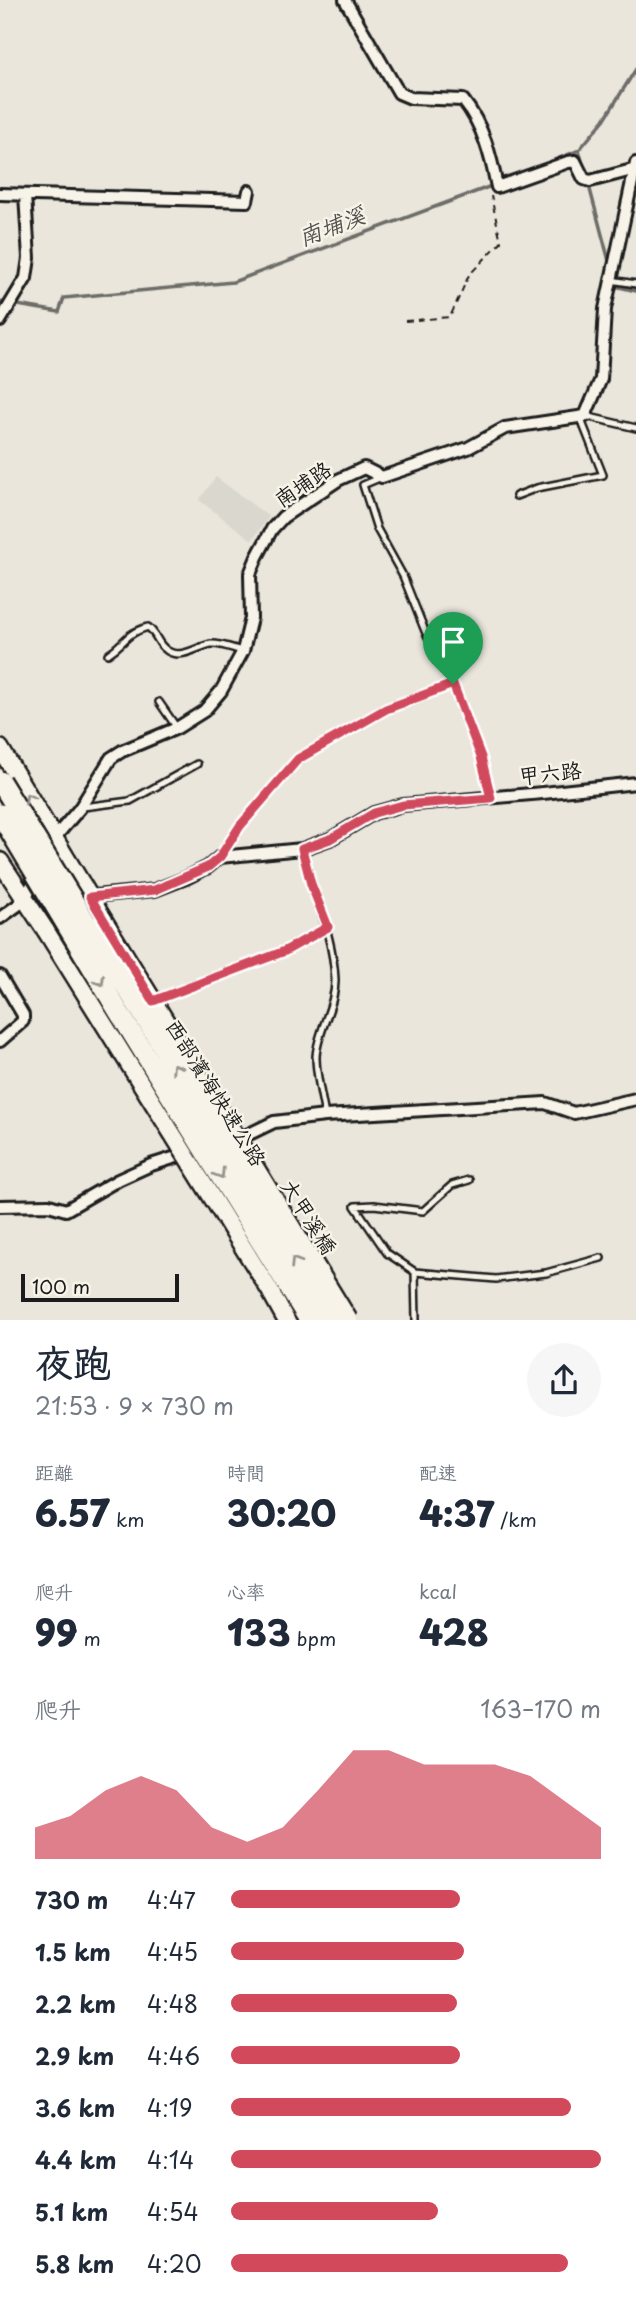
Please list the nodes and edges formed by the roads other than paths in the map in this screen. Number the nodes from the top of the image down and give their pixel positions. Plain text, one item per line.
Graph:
1 (345, 0) edge
2 (636, 163) edge
3 (636, 169) edge
4 (249, 191) dead end
5 (0, 194) edge
6 (25, 195) junction
7 (611, 280) junction
8 (636, 284) edge
9 (0, 321) edge
10 (582, 416) junction
11 (636, 428) edge
12 (382, 477) junction
13 (516, 496) dead end
14 (243, 651) junction
15 (108, 654) dead end
16 (453, 684) junction
17 (159, 702) dead end
18 (177, 728) junction
19 (0, 748) edge
20 (197, 764) dead end
21 (0, 781) edge
22 (636, 783) edge
23 (491, 798) junction
24 (80, 808) junction
25 (0, 814) edge
26 (53, 838) junction
27 (302, 849) junction
28 (220, 857) junction
29 (0, 861) edge
30 (90, 897) junction
31 (25, 900) junction
32 (0, 918) edge
33 (328, 927) junction
34 (0, 976) edge
35 (153, 1001) junction
36 (0, 1041) edge
37 (636, 1099) edge
38 (325, 1116) junction
39 (470, 1181) dead end
40 (0, 1206) edge
41 (601, 1258) dead end
42 (415, 1272) junction
43 (286, 1320) edge
44 (309, 1320) edge
45 (330, 1320) edge
46 (349, 1320) edge
47 (416, 1320) edge

1 - 3 street
2 - 3 street
3 - 7 street
4 - 6 street
5 - 6 street
6 - 9 street
7 - 8 lane
7 - 10 street
10 - 11 lane
10 - 12 street, 南埔路
10 - 13 lane
12 - 14 street, 南埔路
12 - 16 lane
14 - 15 lane
14 - 18 street, 南埔路
16 - 23 lane
16 - 28 lane
17 - 18 lane
18 - 24 street, 南埔路
26 -> 19 street, 大甲溪橋
20 - 24 lane
45 -> 21 highway, 西部濱海快速公路, bridge
22 - 23 street, 甲六路
23 - 27 street, 甲六路
24 - 26 street, 南埔路
25 -> 44 highway, 西部濱海快速公路, bridge
26 - 30 street, 大甲溪橋
26 - 31 street, 南埔路
27 - 28 street, 甲六路
27 - 33 lane
28 - 30 street, 甲六路
29 - 31 street
30 - 31 street, 甲六路
30 - 35 street, 大甲溪橋, bridge
31 - 32 street, 南埔路
31 - 43 street, bridge
33 - 35 lane
33 - 38 lane
34 - 36 street
35 - 46 street, 大甲溪橋, bridge
37 - 38 street
38 - 40 street
39 - 42 lane
41 - 42 lane
42 - 47 lane

